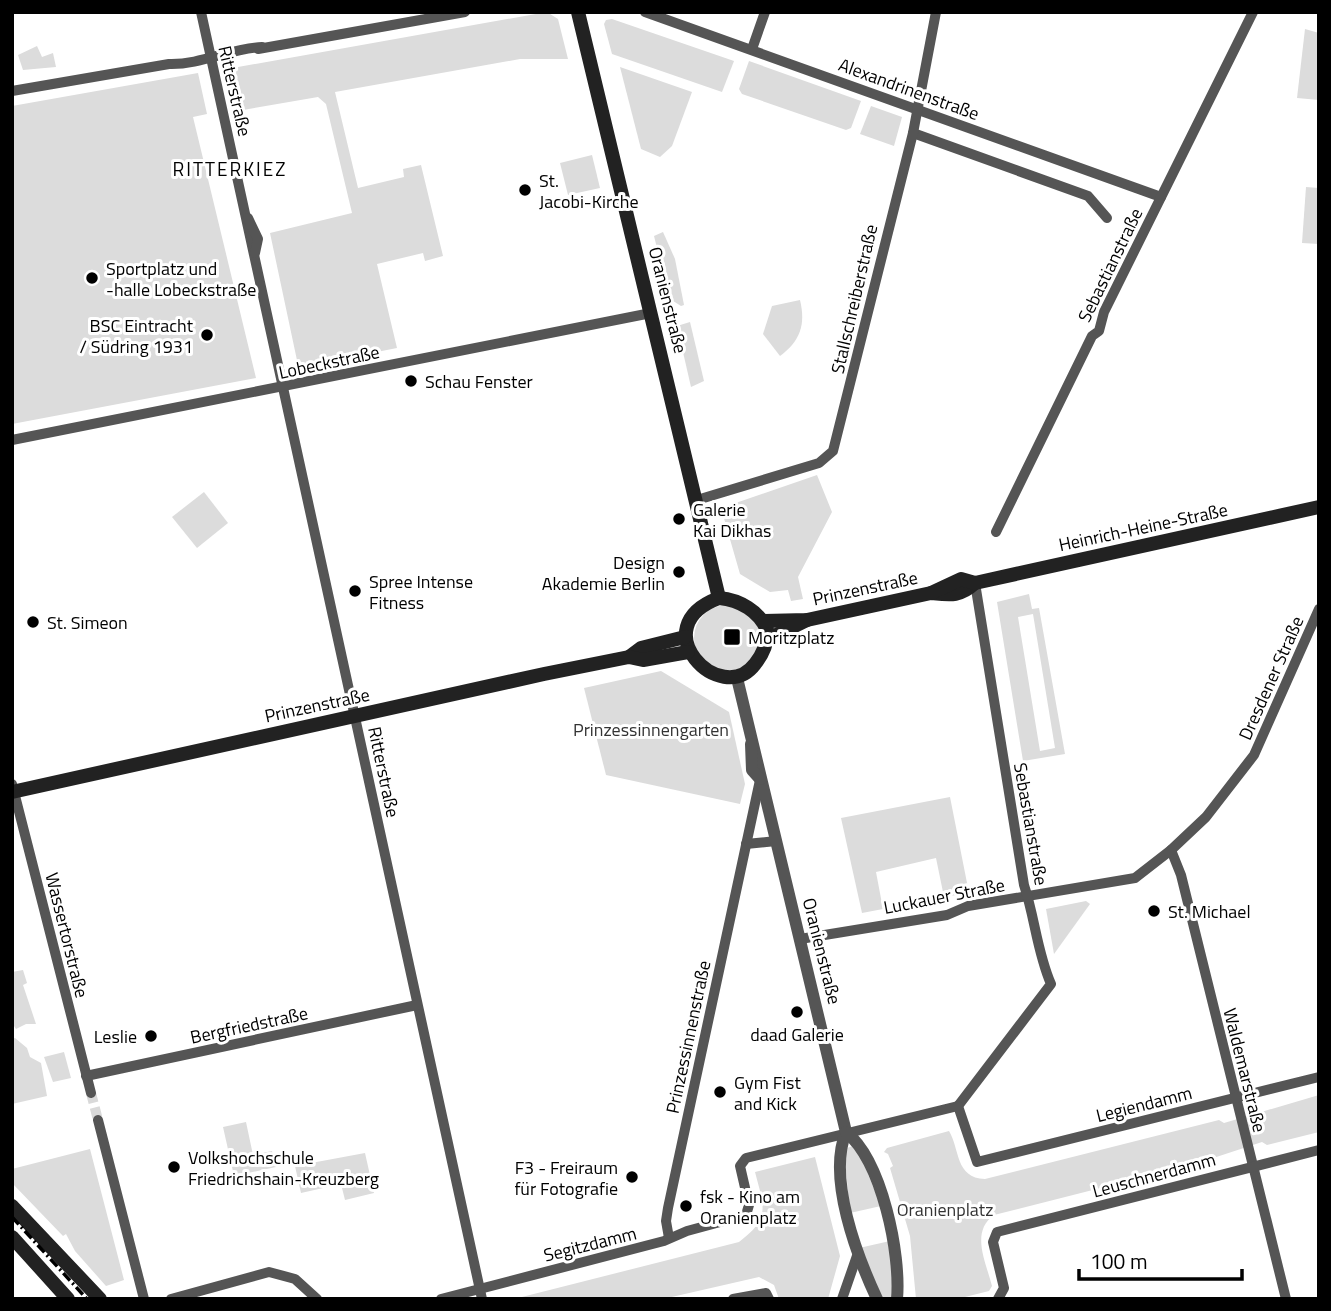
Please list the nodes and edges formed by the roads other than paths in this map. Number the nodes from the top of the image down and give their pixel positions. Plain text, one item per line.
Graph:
1 (201, 12) edge
2 (464, 12) edge
3 (578, 12) edge
4 (645, 12) edge
5 (765, 12) edge
6 (936, 12) edge
7 (1253, 12) edge
8 (752, 49) junction
9 (211, 57) junction
10 (12, 91) edge
11 (916, 108) junction
12 (913, 133) junction
13 (1161, 197) junction
14 (1107, 218) dead end
15 (651, 313) junction
16 (284, 387) junction
17 (12, 440) edge
18 (697, 500) junction
19 (1319, 507) edge
20 (996, 532) dead end
21 (975, 583) junction
22 (719, 598) junction
23 (1319, 609) edge
24 (807, 620) junction
25 (764, 621) junction
26 (685, 636) junction
27 (768, 639) junction
28 (688, 652) junction
29 (629, 657) junction
30 (737, 678) junction
31 (356, 717) junction
32 (760, 779) junction
33 (13, 789) edge
34 (776, 841) junction
35 (746, 844) junction
36 (1171, 850) junction
37 (1135, 878) joint
38 (1028, 897) junction
39 (800, 939) junction
40 (417, 1005) junction
41 (86, 1076) junction
42 (1319, 1077) edge
43 (91, 1093) tunnel mouth
44 (1235, 1098) junction
45 (958, 1106) junction
46 (98, 1120) tunnel mouth
47 (846, 1132) junction
48 (1319, 1150) edge
49 (1254, 1165) junction
50 (12, 1206) edge
51 (12, 1237) edge
52 (669, 1238) junction
53 (858, 1253) junction
54 (481, 1294) edge
55 (767, 1296) edge
56 (99, 1297) edge
57 (68, 1299) edge
58 (144, 1299) edge
59 (170, 1299) edge
60 (317, 1299) edge
61 (441, 1299) edge
62 (733, 1299) edge
63 (842, 1299) edge
64 (877, 1299) edge
65 (897, 1299) edge
66 (998, 1299) edge
67 (1286, 1299) edge

1 - 9 street, Ritterstraße
2 - 9 street
3 - 15 main road, Oranienstraße
4 - 8 street, Alexandrinenstraße
5 - 8 street
6 - 11 street, Stallschreiberstraße
7 - 13 street, Sebastianstraße
8 - 11 street, Alexandrinenstraße
9 - 10 street
9 - 16 street, Ritterstraße
11 - 12 street, Stallschreiberstraße
11 - 13 street, Alexandrinenstraße
12 - 14 street
12 - 18 street, Stallschreiberstraße
13 - 20 street, Sebastianstraße
15 - 16 street, Lobeckstraße
15 - 18 main road, Oranienstraße
16 - 17 street, Lobeckstraße
16 - 31 street, Ritterstraße
18 - 22 main road, Oranienstraße
19 - 21 main road, Heinrich-Heine-Straße
21 - 24 main road, Prinzenstraße
21 - 38 street, Sebastianstraße
22 - 25 main road
22 - 26 main road
23 - 36 street, Dresdener Straße
24 - 25 main road, Prinzenstraße
24 - 27 main road, Prinzenstraße
25 - 27 main road
26 - 28 main road
26 - 29 main road, Prinzenstraße
27 - 30 main road
28 - 29 main road, Prinzenstraße
28 - 30 main road
29 - 31 main road, Prinzenstraße
30 - 32 street, Oranienstraße
31 - 33 main road, Prinzenstraße
31 - 40 street, Ritterstraße
32 - 34 street, Oranienstraße
32 - 35 street, Prinzessinnenstraße
33 - 41 street, Wassertorstraße
34 - 35 street
34 - 39 street, Oranienstraße
35 - 52 street, Prinzessinnenstraße
36 - 37 street, Dresdener Straße
36 - 44 street, Waldemarstraße
37 - 38 street, Luckauer Straße
38 - 39 street, Luckauer Straße
38 - 45 street, Sebastianstraße
39 - 47 street, Oranienstraße
40 - 41 street, Bergfriedstraße
40 - 54 street, Ritterstraße
41 - 43 street, Wassertorstraße
42 - 44 street, Legiendamm
44 - 45 street, Legiendamm
44 - 49 street, Waldemarstraße
45 - 47 street
46 - 58 street
47 - 52 street, Segitzdamm
47 - 53 street, Oranienstraße
47 - 65 street, Oranienstraße
48 - 49 street, Leuschnerdamm
49 - 66 street, Leuschnerdamm
49 - 67 street, Waldemarstraße
50 - 56 main road
51 - 57 main road
52 - 54 street, Segitzdamm
53 - 63 street
53 - 64 street, Oranienstraße
54 - 61 street, Segitzdamm
55 - 62 street
59 - 60 street

